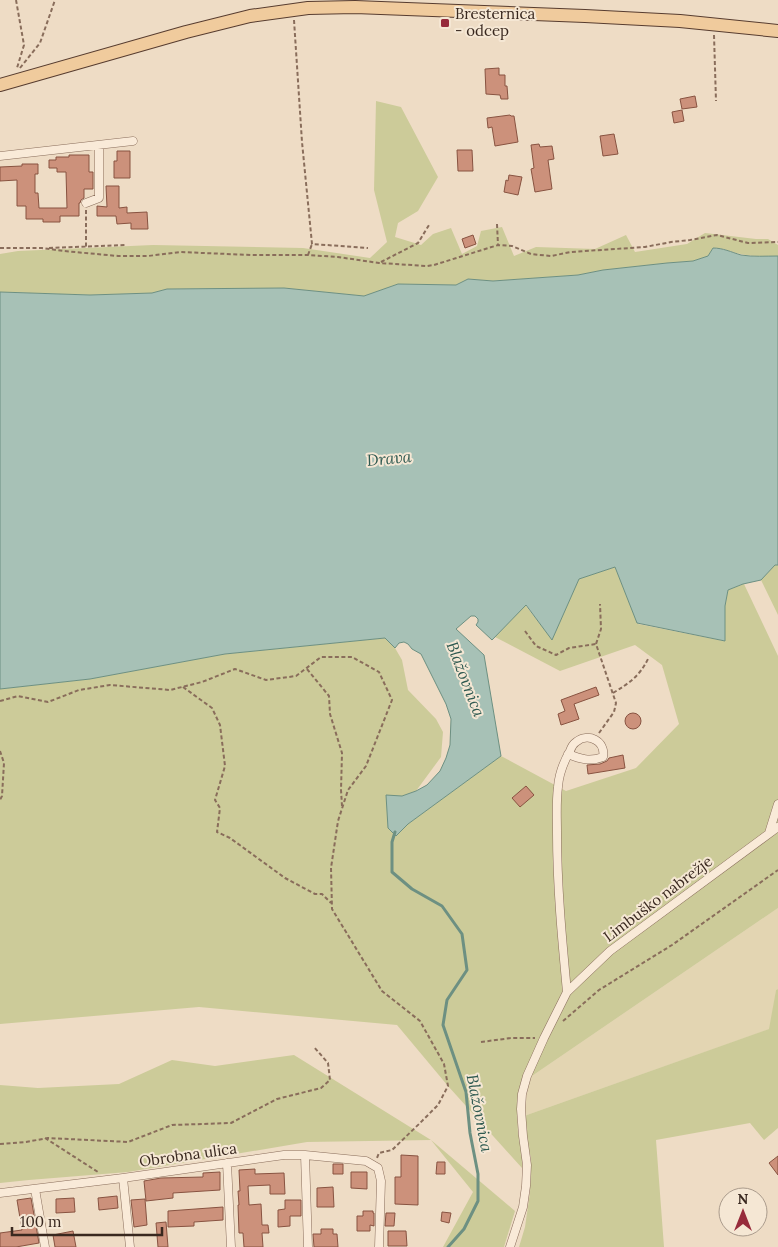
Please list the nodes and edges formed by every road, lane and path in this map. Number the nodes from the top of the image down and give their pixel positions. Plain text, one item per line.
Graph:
1 (16, 0) edge
2 (55, 0) edge
3 (307, 4) edge
4 (294, 10) junction
5 (714, 25) junction
6 (778, 31) edge
7 (0, 85) edge
8 (716, 101) dead end
9 (133, 142) dead end
10 (99, 146) junction
11 (0, 156) edge
12 (86, 203) joint
13 (497, 224) dead end
14 (428, 226) dead end
15 (778, 242) edge
16 (312, 244) junction
17 (126, 245) dead end
18 (498, 245) junction
19 (86, 247) junction
20 (0, 248) edge
21 (42, 248) junction
22 (368, 248) dead end
23 (308, 255) junction
24 (379, 263) junction
25 (600, 604) dead end
26 (525, 631) dead end
27 (596, 644) junction
28 (648, 659) dead end
29 (306, 668) junction
30 (183, 687) junction
31 (613, 693) junction
32 (0, 701) edge
33 (595, 739) junction
34 (0, 751) edge
35 (568, 754) junction
36 (0, 800) edge
37 (778, 804) edge
38 (342, 809) junction
39 (778, 827) edge
40 (769, 833) junction
41 (778, 870) edge
42 (332, 904) junction
43 (567, 992) junction
44 (558, 1026) dead end
45 (544, 1038) junction
46 (480, 1042) dead end
47 (314, 1047) dead end
48 (45, 1138) junction
49 (0, 1144) edge
50 (305, 1155) junction
51 (227, 1163) junction
52 (378, 1168) junction
53 (123, 1178) junction
54 (111, 1179) junction
55 (35, 1189) junction
56 (0, 1193) edge
57 (45, 1247) edge
58 (130, 1247) edge
59 (231, 1247) edge
60 (308, 1247) edge
61 (379, 1247) edge
62 (510, 1247) edge

1 - 2 path
3 - 4 main road
3 - 5 main road
4 - 7 main road
4 - 16 path
5 - 6 main road
5 - 8 path
9 - 10 street
10 - 11 street
10 - 12 street
12 - 19 path
13 - 18 path
14 - 24 path
15 - 18 path
16 - 22 path
16 - 23 path
17 - 19 path
18 - 24 path
19 - 21 path
20 - 21 path
21 - 23 path
23 - 24 path
25 - 27 path
26 - 27 path
27 - 31 path
28 - 31 path
29 - 30 path
29 - 38 path
29 - 38 path
30 - 32 path
30 - 42 path
31 - 33 path
33 - 35 street
33 - 35 street
34 - 36 path
35 - 43 street
37 - 40 street
38 - 42 path
39 - 40 street, Limbuško nabrežje
40 - 43 street, Limbuško nabrežje
41 - 44 path
42 - 52 path
43 - 45 street, Limbuško nabrežje
45 - 46 path
45 - 62 street, Limbuško nabrežje
47 - 48 path
48 - 49 path
48 - 54 path
50 - 51 street, Obrobna ulica
50 - 52 street, Obrobna ulica
50 - 60 street
51 - 53 street, Obrobna ulica
51 - 59 street
52 - 61 street
53 - 54 street, Obrobna ulica
53 - 58 street
54 - 55 street, Obrobna ulica
55 - 56 street, Obrobna ulica
55 - 57 street

